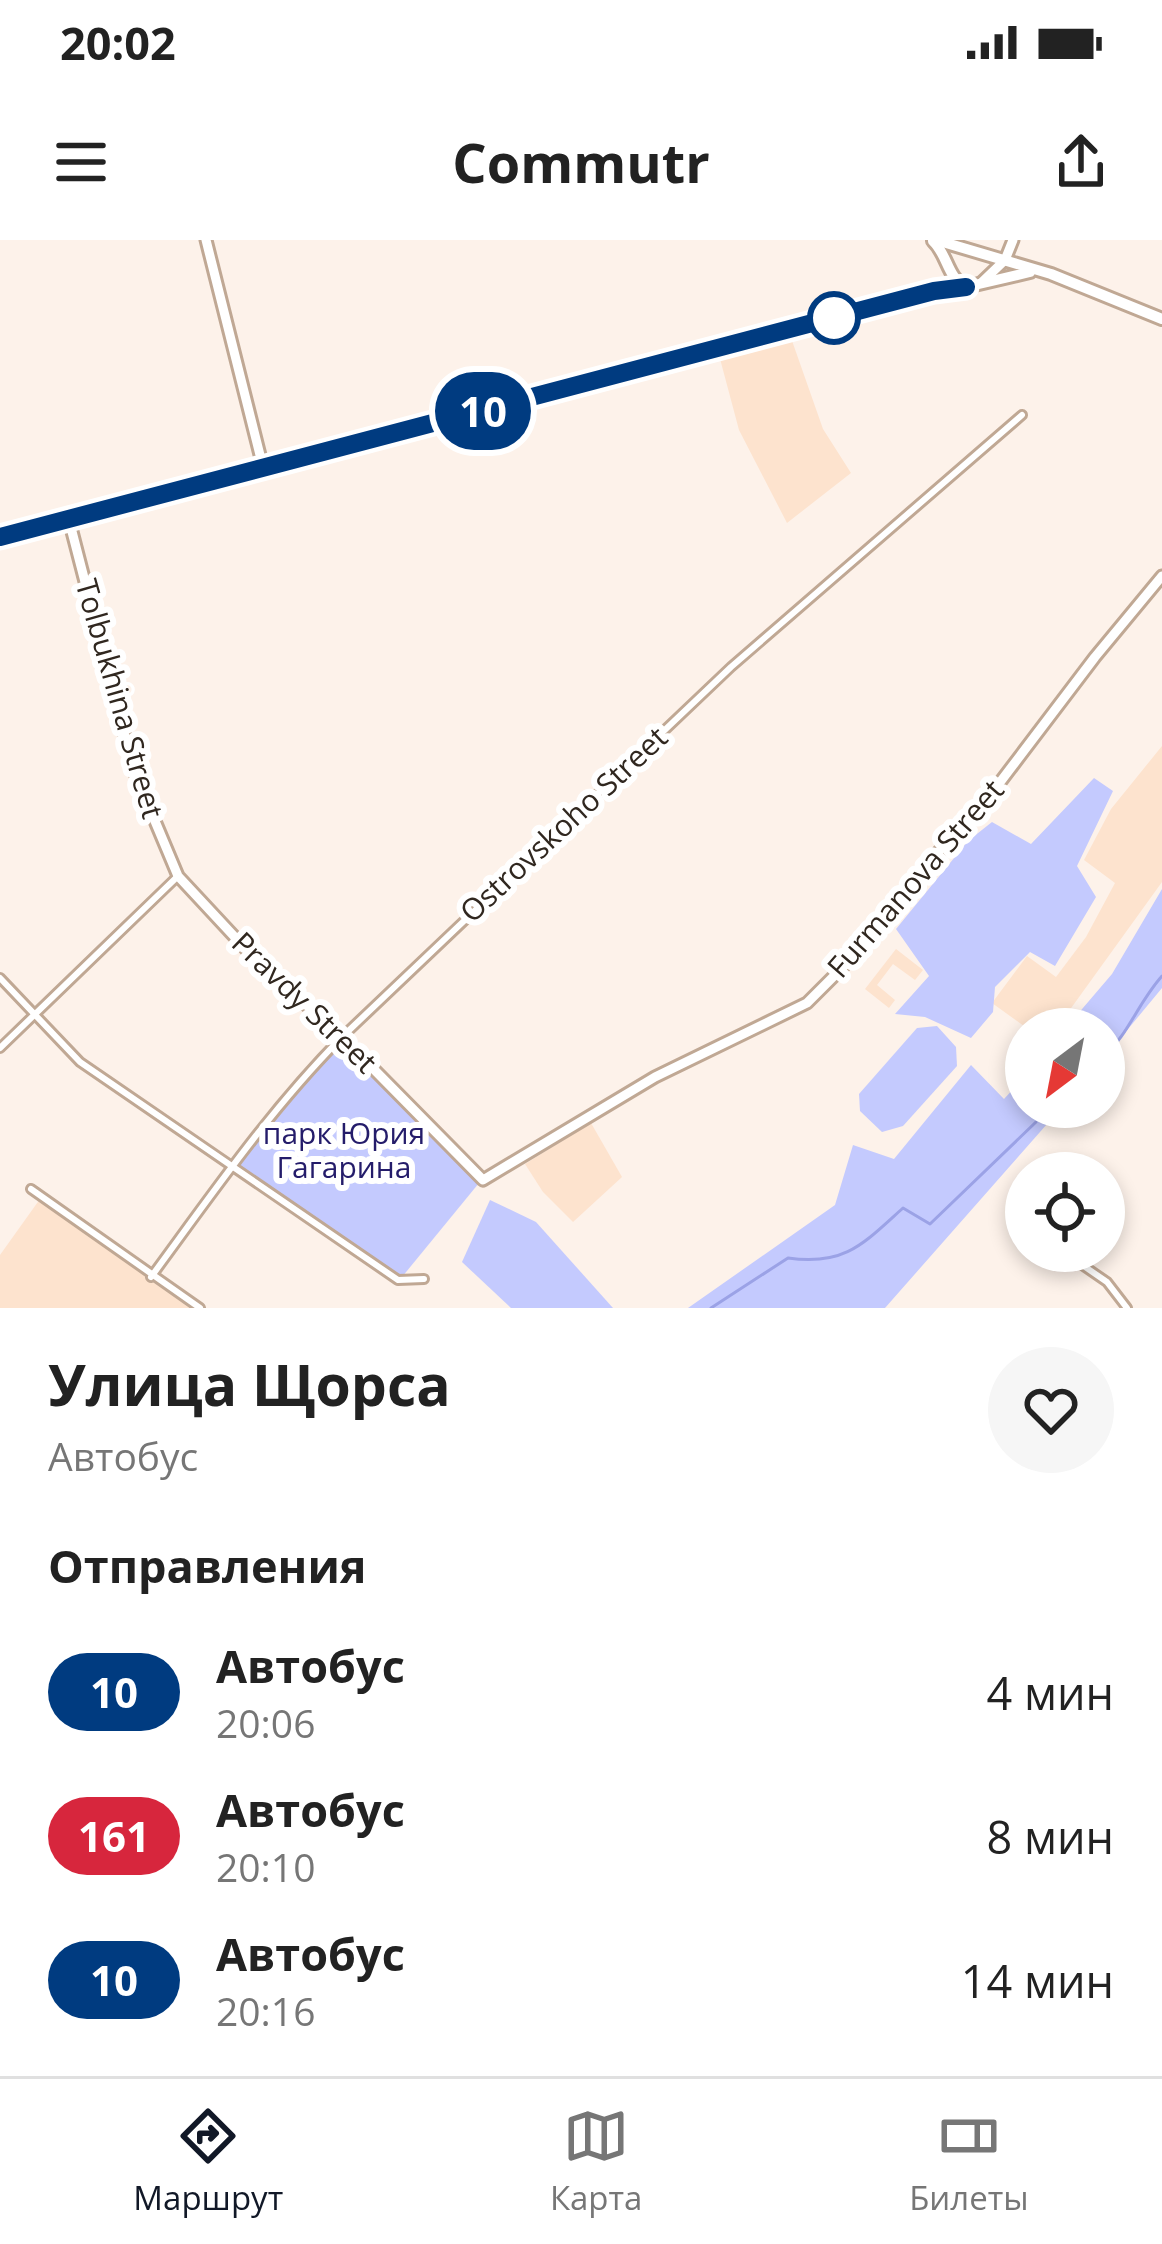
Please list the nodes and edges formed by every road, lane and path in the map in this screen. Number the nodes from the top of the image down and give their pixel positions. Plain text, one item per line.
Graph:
1 (206, 240) edge
2 (933, 240) edge
3 (1012, 240) edge
4 (973, 250) junction
5 (1006, 260) junction
6 (950, 271) junction
7 (1052, 274) junction
8 (980, 283) junction
9 (966, 287) junction
10 (934, 291) junction
11 (1162, 319) edge
12 (1022, 415) dead end
13 (263, 467) junction
14 (69, 520) junction
15 (0, 537) edge
16 (1162, 576) edge
17 (178, 876) junction
18 (0, 978) edge
19 (34, 1016) junction
20 (342, 1037) junction
21 (0, 1048) edge
22 (230, 1165) junction
23 (483, 1180) joint
24 (31, 1189) dead end
25 (1092, 1272) edge
26 (151, 1277) junction
27 (424, 1279) dead end
28 (200, 1308) edge
29 (1127, 1308) edge

1 - 13 main road
2 - 4 main road
2 - 6 main road
3 - 5 main road
4 - 5 main road
4 - 6 main road
4 - 8 main road
5 - 7 main road
5 - 8 main road
6 - 9 main road
6 - 10 main road
7 - 8 main road
7 - 11 main road
8 - 9 main road
9 - 10 main road
10 - 13 main road
12 - 20 street, Ostrovskoho Street
13 - 14 main road
14 - 15 main road
14 - 17 main road, Tolbukhina Street
16 - 23 main road, Furmanova Street
17 - 19 street
17 - 20 main road, Pravdy Street
18 - 19 street
19 - 21 street
19 - 22 street
20 - 22 street, Ostrovskoho Street
20 - 23 main road, Pravdy Street
22 - 26 street, Ostrovskoho Street
22 - 27 street
24 - 26 street
25 - 29 street
26 - 28 street

